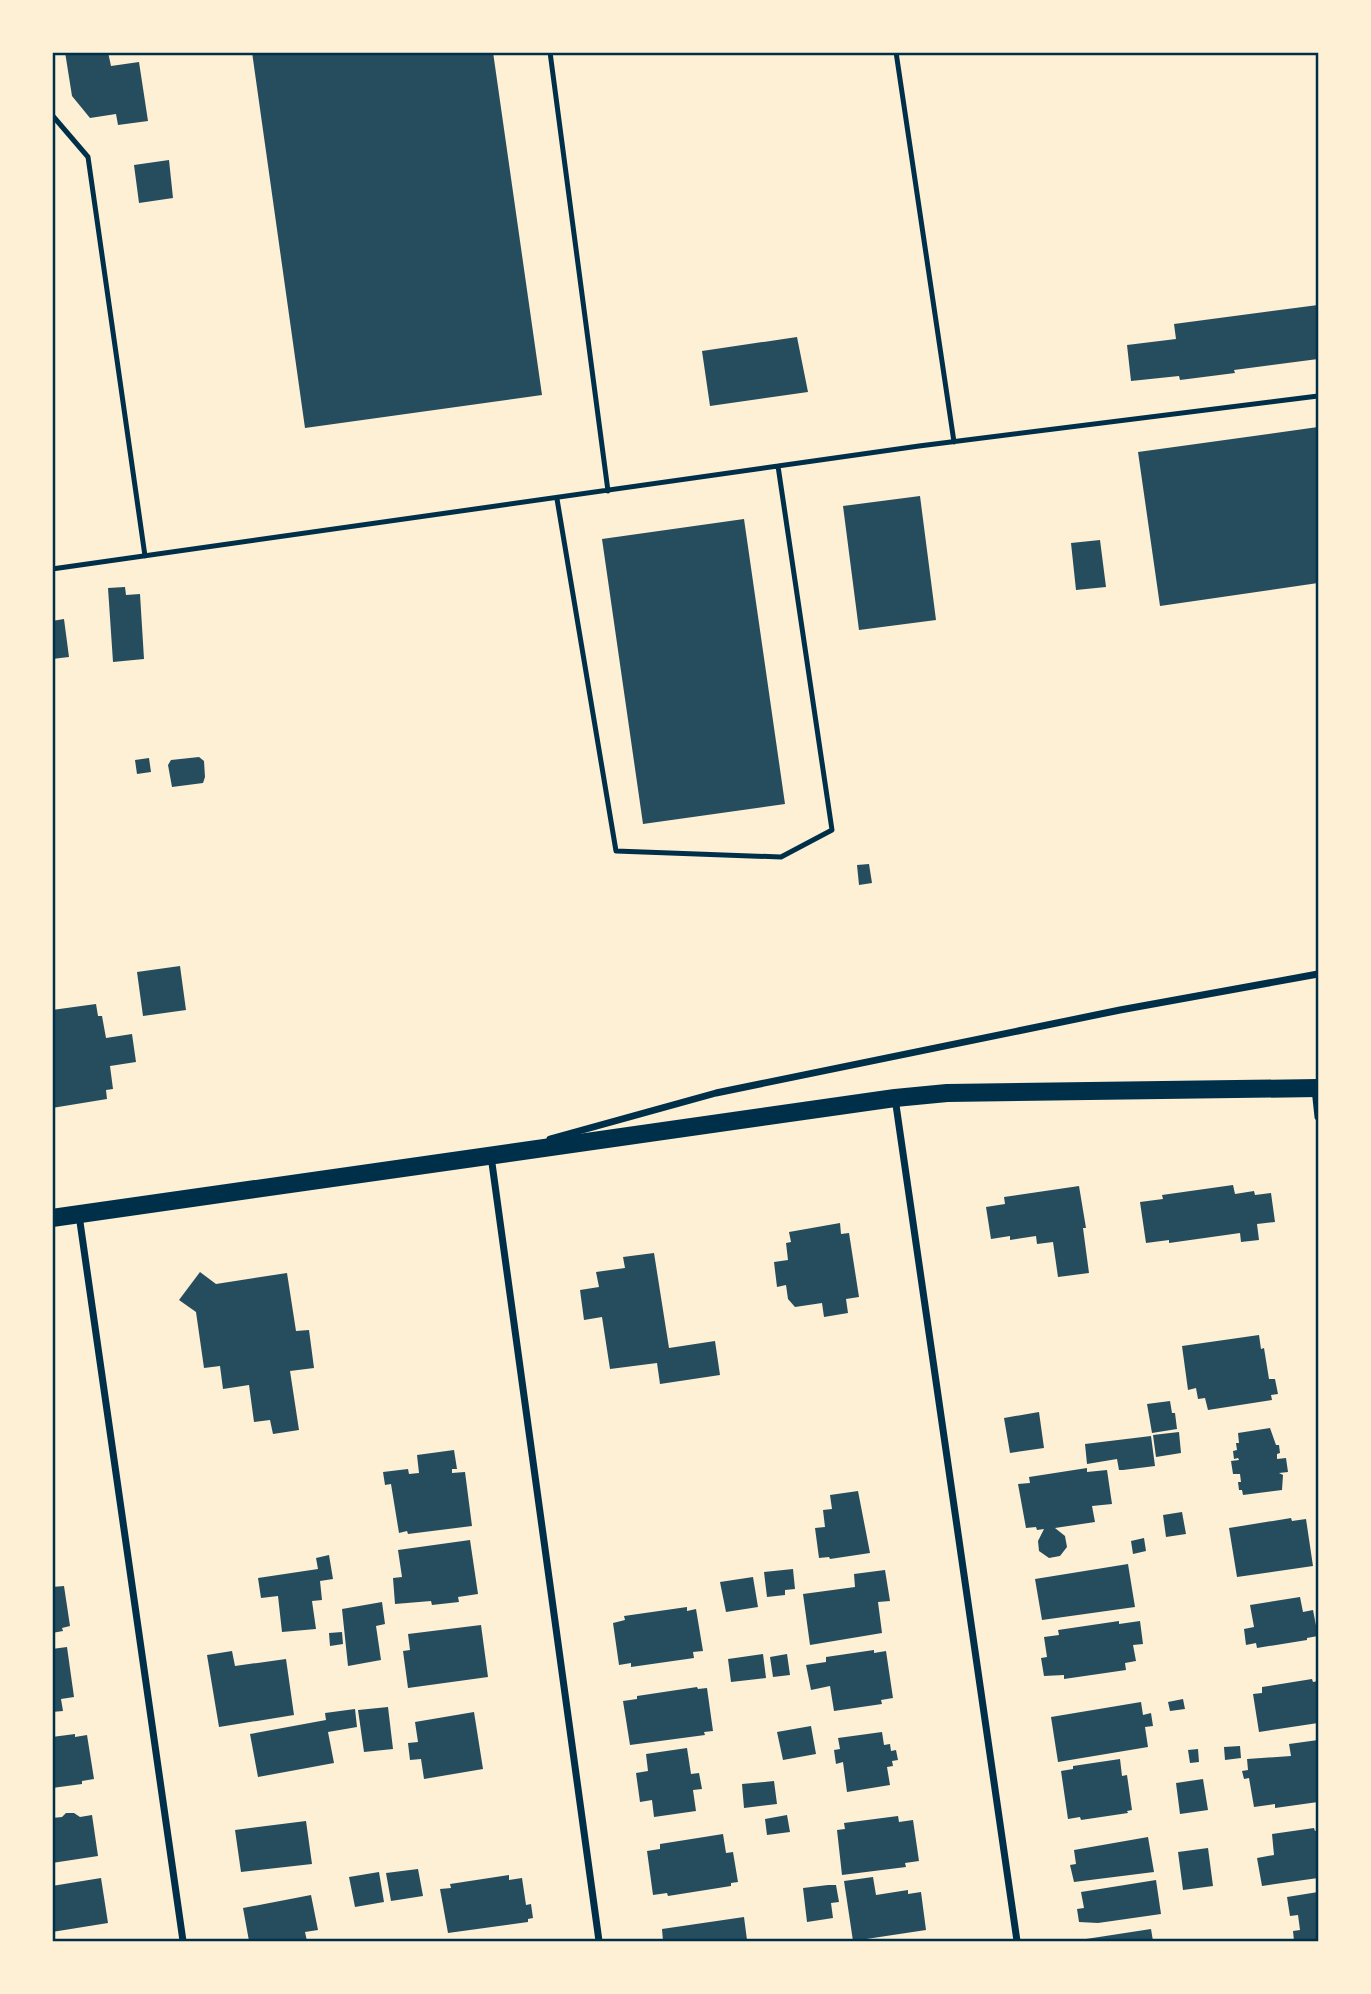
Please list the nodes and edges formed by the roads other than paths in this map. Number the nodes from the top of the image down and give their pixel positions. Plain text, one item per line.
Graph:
1 (550, 52) edge
2 (896, 52) edge
3 (52, 115) edge
4 (1318, 396) edge
5 (954, 442) junction
6 (778, 466) junction
7 (608, 491) junction
8 (557, 499) junction
9 (145, 556) junction
10 (52, 569) edge
11 (1318, 974) edge
12 (1317, 1088) edge
13 (895, 1098) junction
14 (1318, 1117) edge
15 (491, 1156) junction
16 (79, 1214) junction
17 (52, 1218) edge
18 (183, 1941) edge
19 (600, 1941) edge
20 (1017, 1941) edge

1 - 7 lane
2 - 5 lane
3 - 9 lane
4 - 5 lane
5 - 6 lane
6 - 7 lane
6 - 8 lane
7 - 8 lane
8 - 9 lane
9 - 10 lane
11 - 15 street
12 - 13 main road
12 - 14 street
13 - 15 main road
13 - 20 street
15 - 16 main road
15 - 19 street
16 - 17 main road
16 - 18 street

